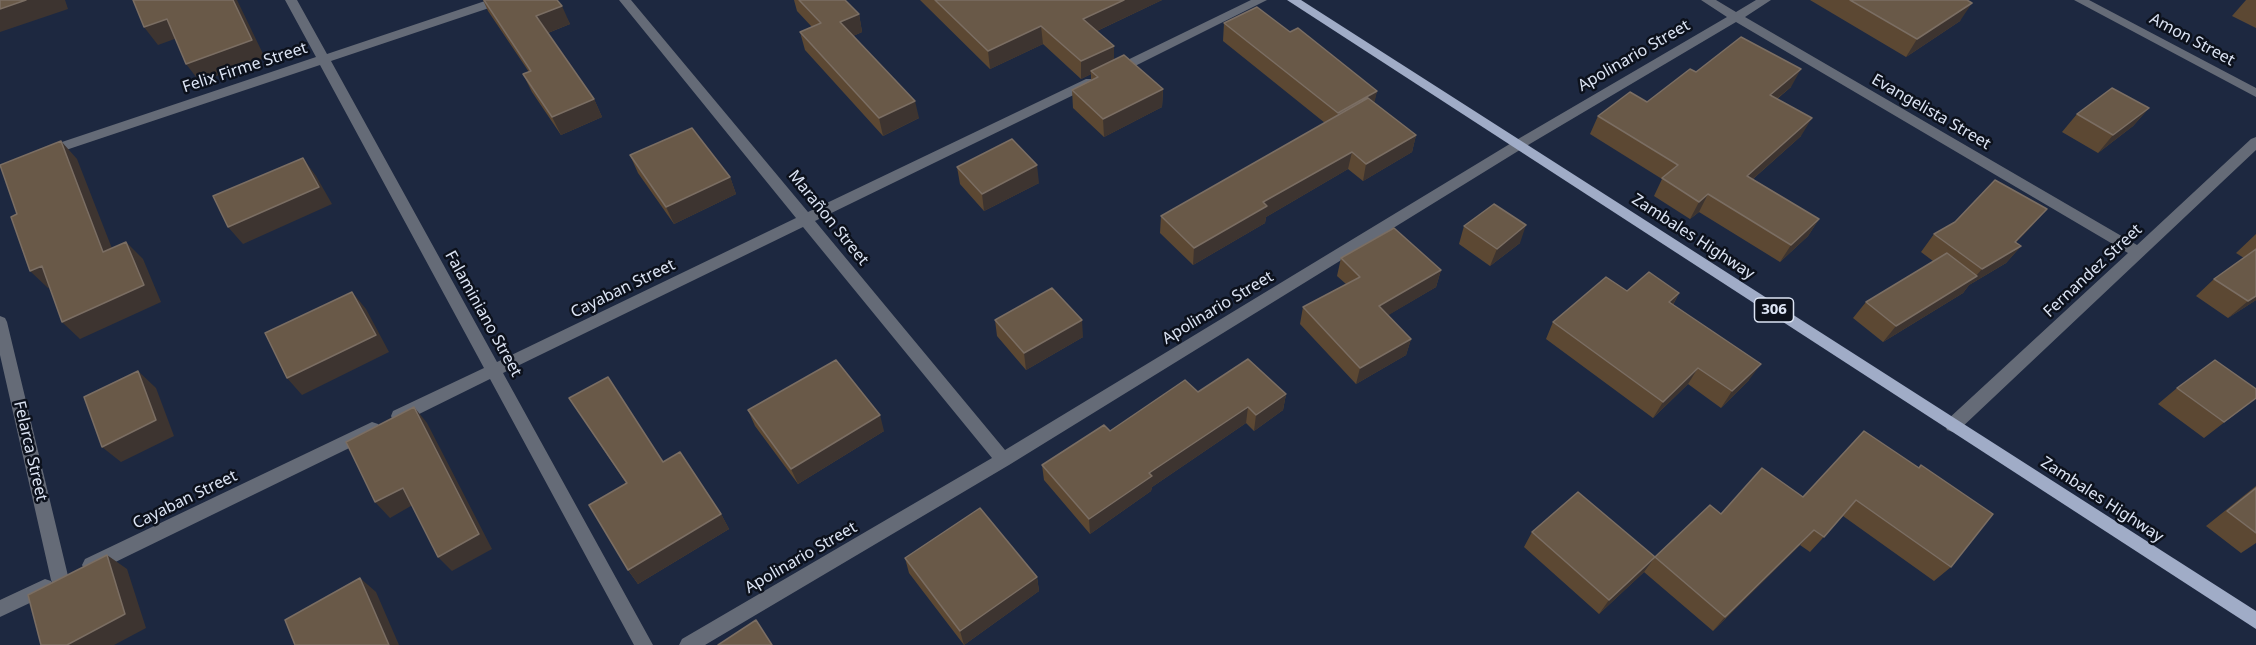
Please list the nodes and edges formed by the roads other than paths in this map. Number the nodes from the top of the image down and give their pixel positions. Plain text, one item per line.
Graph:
1 (291, 0) edge
2 (500, 0) edge
3 (625, 0) edge
4 (1261, 0) edge
5 (1293, 0) edge
6 (1707, 0) edge
7 (1765, 0) edge
8 (2080, 0) edge
9 (1736, 17) junction
10 (323, 59) junction
11 (2256, 93) edge
12 (2256, 142) edge
13 (1518, 145) junction
14 (33, 156) edge
15 (806, 220) junction
16 (2139, 253) junction
17 (0, 322) edge
18 (494, 370) junction
19 (1953, 426) junction
20 (1003, 460) junction
21 (71, 575) junction
22 (0, 609) edge
23 (2256, 621) edge
24 (644, 645) edge
25 (688, 645) edge

1 - 10 street, Falaminiano Street
2 - 10 street, Felix Firme Street
3 - 15 street, Marañon Street
4 - 15 street, Cayaban Street
5 - 13 main road, Zambales Highway / 306
6 - 9 street, Evangelista Street
7 - 9 street, Apolinario Street
8 - 11 street, Amon Street
9 - 13 street, Apolinario Street
9 - 16 street, Evangelista Street
10 - 14 street, Felix Firme Street
10 - 18 street, Falaminiano Street
12 - 16 street, Fernandez Street
13 - 19 main road, Zambales Highway / 306
13 - 20 street, Apolinario Street
15 - 18 street, Cayaban Street
15 - 20 street, Marañon Street
16 - 19 street, Fernandez Street
17 - 21 street, Felarca Street
18 - 21 street, Cayaban Street
18 - 24 street, Falaminiano Street
19 - 23 main road, Zambales Highway / 306
20 - 25 street, Apolinario Street
21 - 22 street, Cayaban Street

